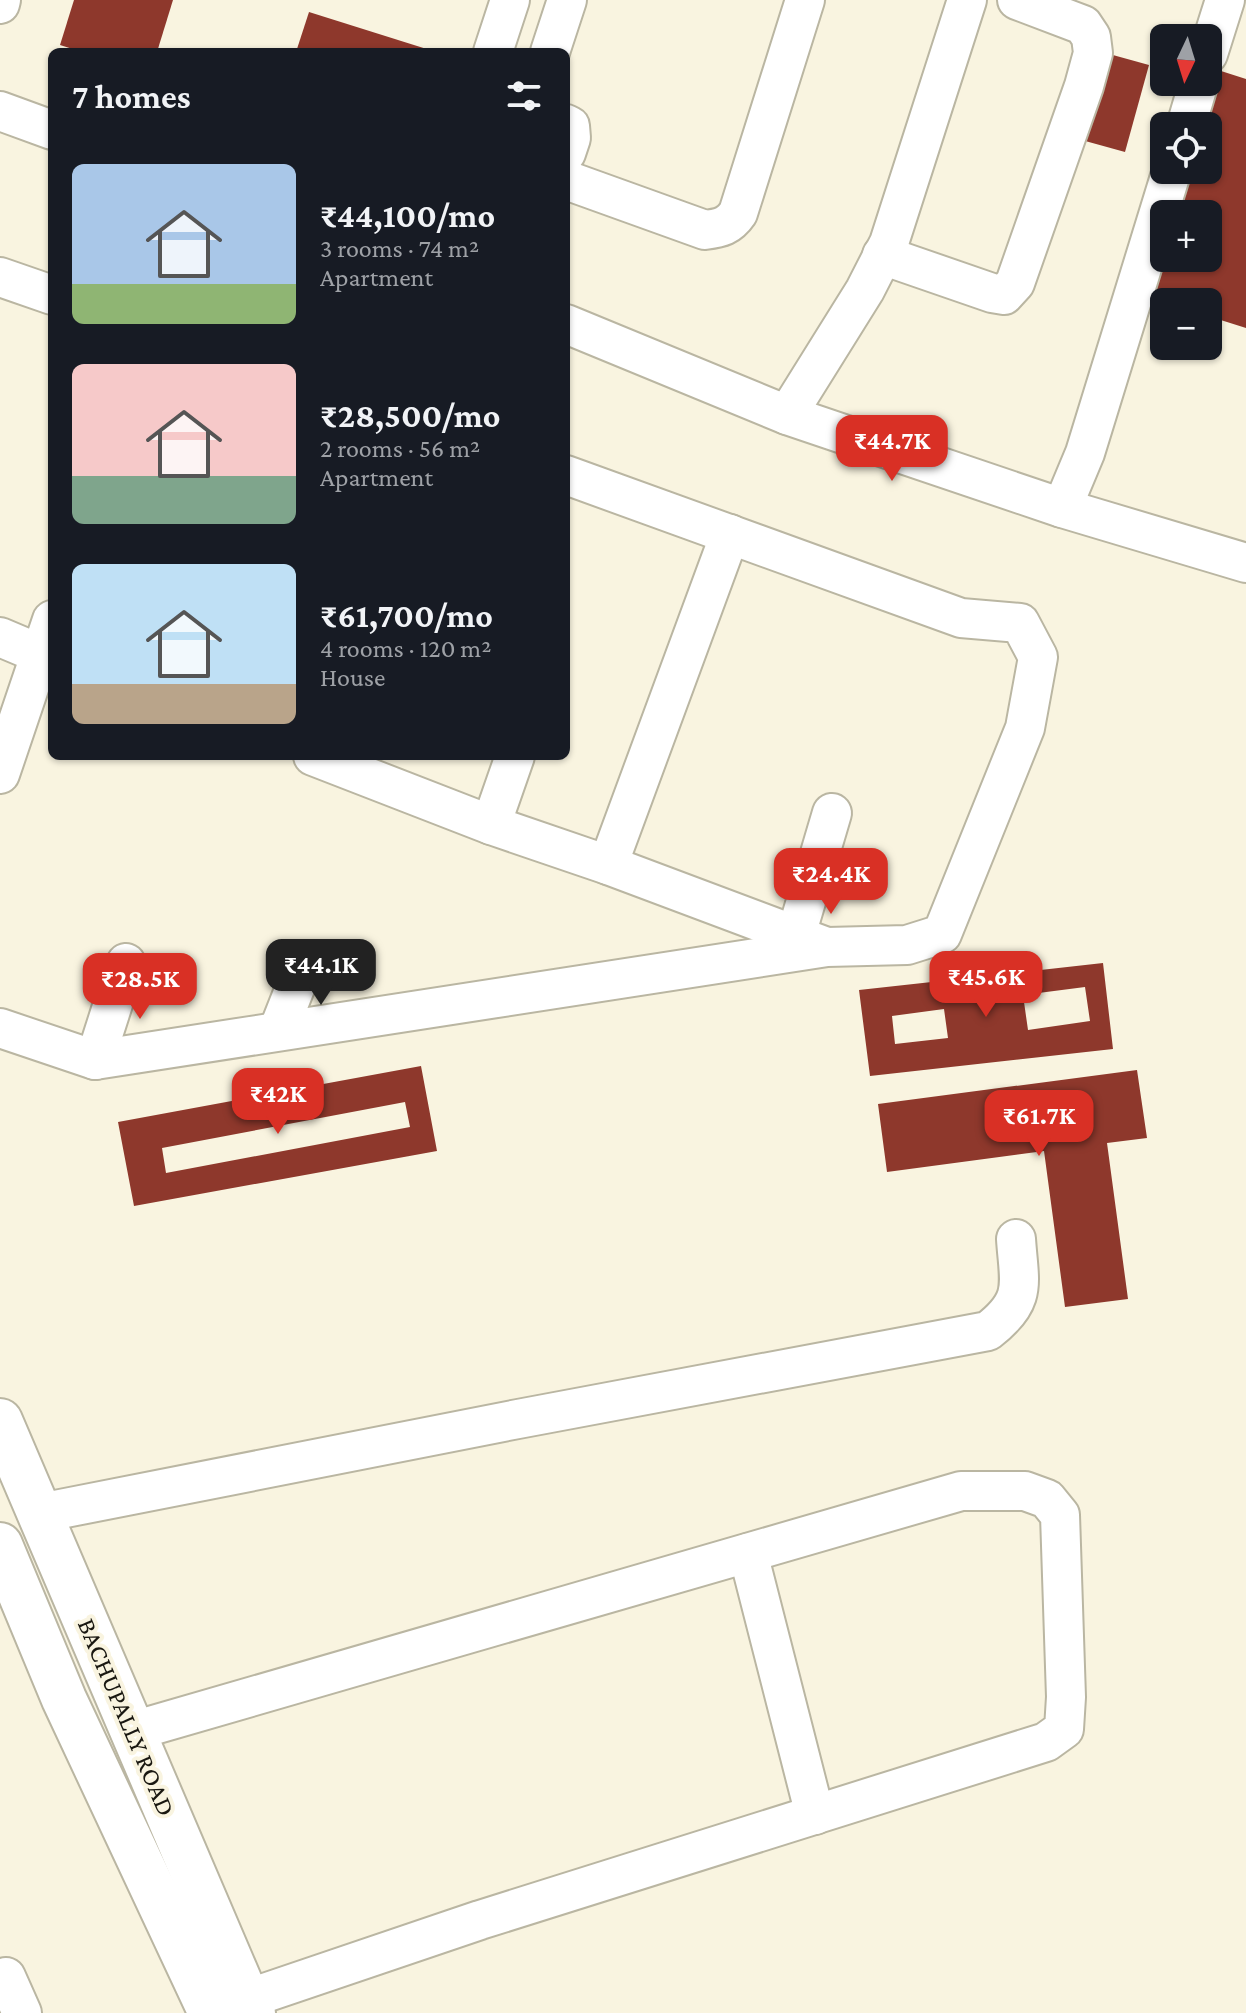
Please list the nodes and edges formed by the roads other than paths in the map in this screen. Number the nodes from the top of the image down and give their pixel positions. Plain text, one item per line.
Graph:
1 (510, 0) edge
2 (567, 0) edge
3 (805, 0) edge
4 (967, 0) edge
5 (1017, 0) edge
6 (1225, 0) edge
7 (1217, 24) edge
8 (494, 48) edge
9 (551, 48) edge
10 (0, 111) edge
11 (48, 129) edge
12 (570, 181) edge
13 (1168, 184) edge
14 (882, 255) junction
15 (0, 277) edge
16 (48, 294) edge
17 (570, 326) edge
18 (787, 415) junction
19 (570, 476) edge
20 (1062, 508) junction
21 (730, 534) junction
22 (1246, 563) edge
23 (0, 637) edge
24 (48, 645) edge
25 (48, 648) edge
26 (323, 760) edge
27 (514, 760) edge
28 (0, 774) edge
29 (832, 813) dead end
30 (491, 825) junction
31 (608, 865) junction
32 (811, 941) junction
33 (306, 960) dead end
34 (126, 963) dead end
35 (0, 1028) edge
36 (278, 1031) junction
37 (95, 1060) junction
38 (1016, 1239) dead end
39 (0, 1421) edge
40 (40, 1513) junction
41 (0, 1545) edge
42 (748, 1553) junction
43 (133, 1731) junction
44 (815, 1815) junction
45 (6, 1977) dead end
46 (237, 2008) edge
47 (22, 2013) edge

1 - 8 street
2 - 9 street
3 - 12 street
4 - 14 street
5 - 14 street
6 - 7 street
10 - 11 street
13 - 20 street
14 - 18 street
15 - 16 street
17 - 18 street
18 - 20 street
19 - 21 street
20 - 22 street
21 - 31 street
21 - 32 street
23 - 24 street
25 - 28 street
26 - 30 street
27 - 30 street
29 - 32 street
30 - 31 street
31 - 32 street
32 - 36 street
33 - 36 street
34 - 37 street
35 - 37 street
36 - 37 street
38 - 40 street
39 - 40 main road, BACHUPALLY ROAD
40 - 43 main road, BACHUPALLY ROAD
41 - 46 main road, BACHUPALLY ROAD
42 - 43 street
42 - 44 street
42 - 44 street
43 - 46 main road, BACHUPALLY ROAD
44 - 46 street
45 - 47 street

